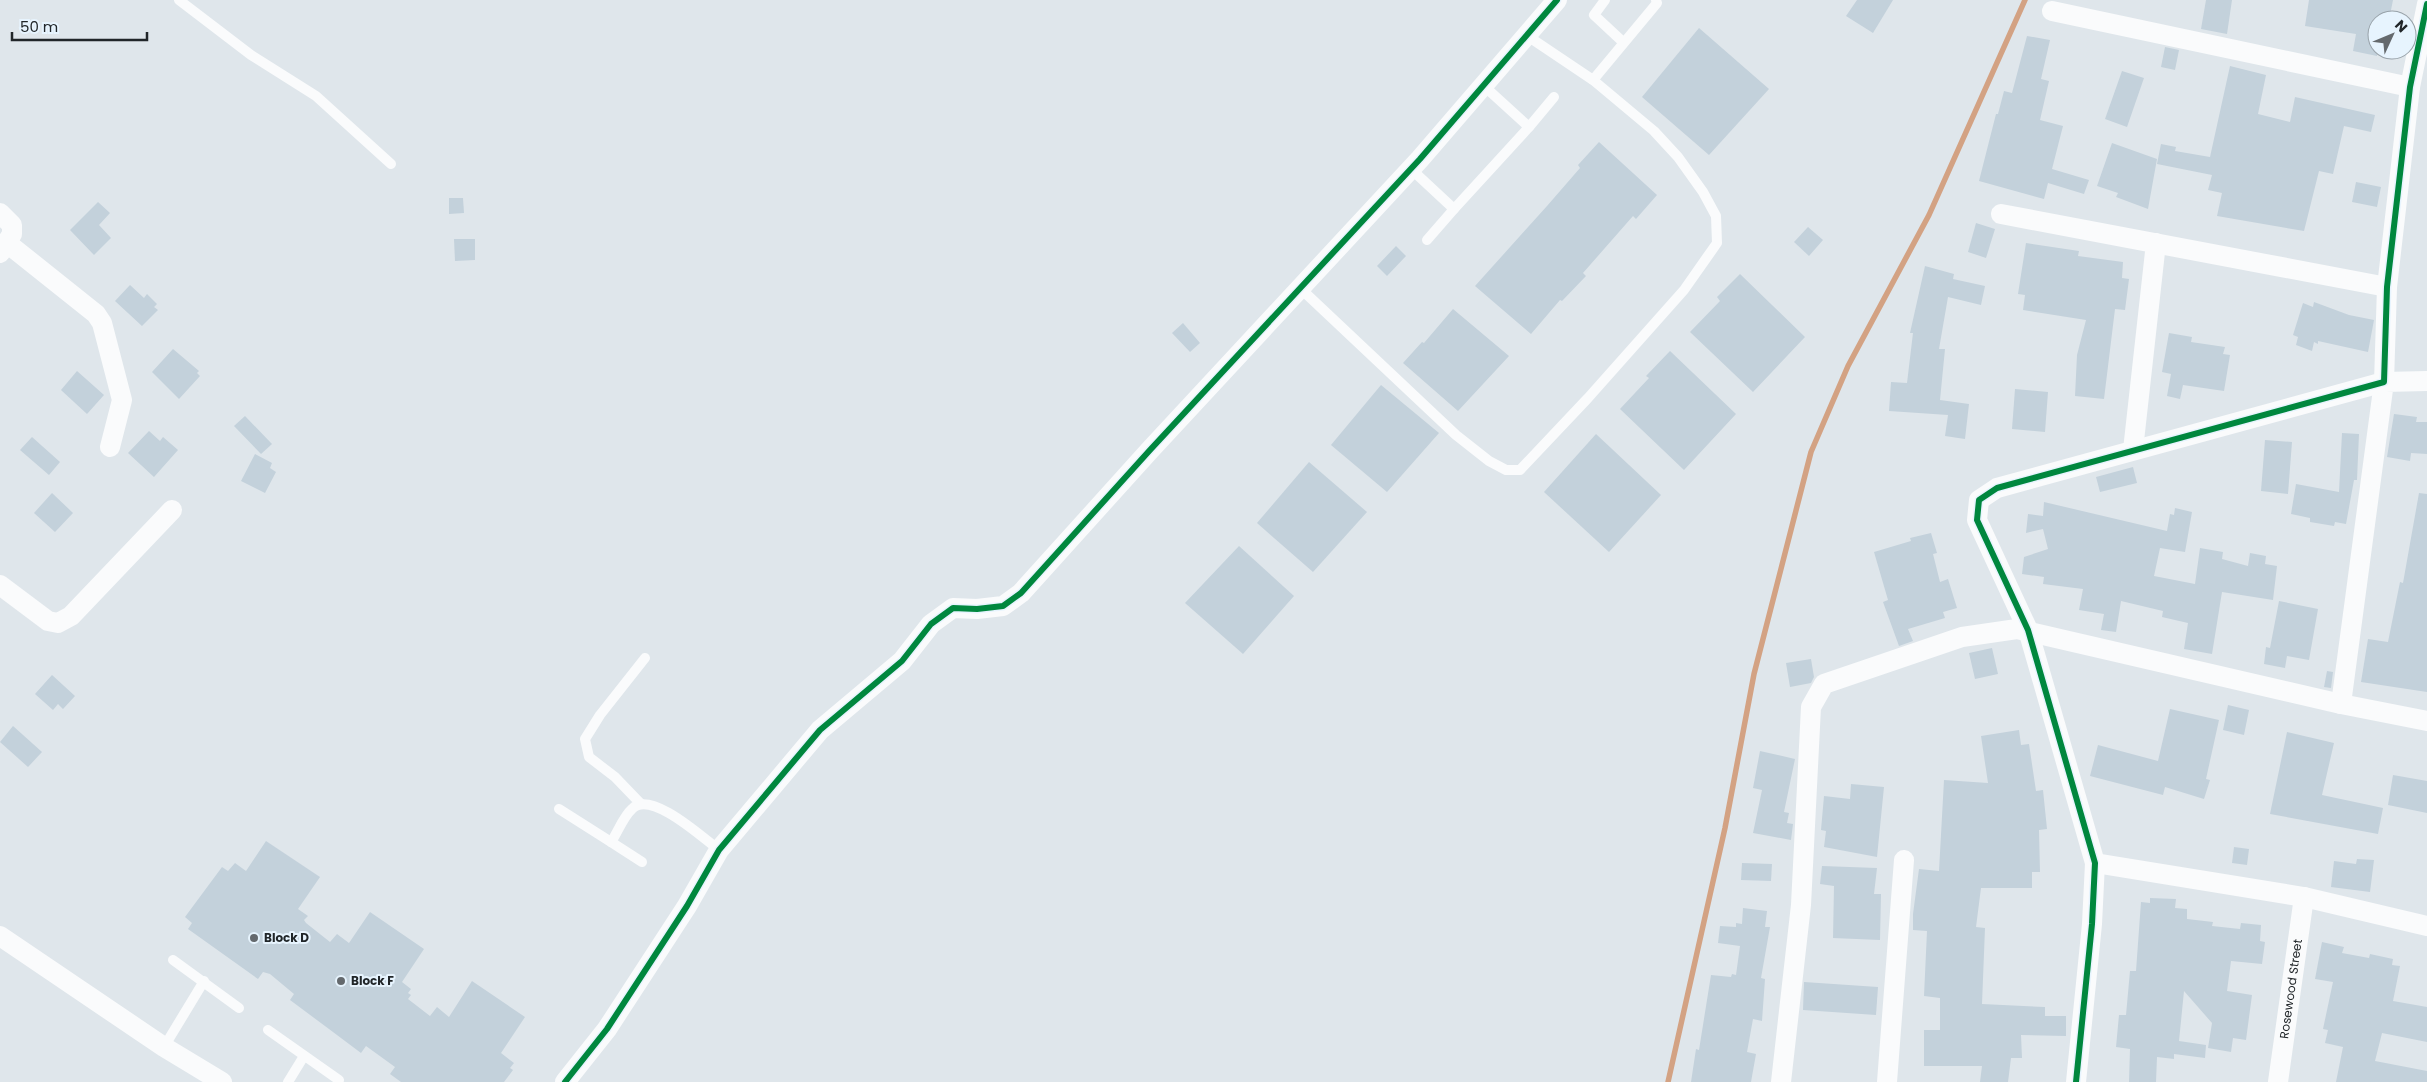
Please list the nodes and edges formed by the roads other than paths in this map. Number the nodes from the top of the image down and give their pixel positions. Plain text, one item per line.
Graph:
1 (179, 0) edge
2 (1557, 0) edge
3 (1605, 0) edge
4 (1656, 0) edge
5 (2427, 4) edge
6 (2052, 11) dead end
7 (1526, 35) junction
8 (1623, 42) junction
9 (1593, 80) junction
10 (1484, 86) junction
11 (2410, 87) junction
12 (1554, 97) dead end
13 (1529, 128) junction
14 (390, 164) dead end
15 (1411, 169) junction
16 (1454, 209) junction
17 (0, 213) edge
18 (2001, 214) dead end
19 (1427, 240) dead end
20 (2156, 243) junction
21 (3, 248) edge
22 (2387, 287) junction
23 (1300, 288) junction
24 (2427, 381) edge
25 (2384, 382) junction
26 (110, 447) dead end
27 (2133, 450) junction
28 (172, 510) dead end
29 (0, 585) edge
30 (2028, 630) junction
31 (645, 658) dead end
32 (2340, 704) junction
33 (2427, 721) edge
34 (641, 804) junction
35 (559, 809) dead end
36 (611, 842) junction
37 (719, 850) junction
38 (1904, 860) dead end
39 (642, 862) dead end
40 (2095, 863) junction
41 (2304, 897) junction
42 (2427, 926) edge
43 (0, 936) edge
44 (173, 960) dead end
45 (204, 981) junction
46 (239, 1008) dead end
47 (268, 1030) dead end
48 (164, 1047) junction
49 (304, 1056) junction
50 (339, 1080) dead end
51 (222, 1082) edge
52 (288, 1082) edge
53 (565, 1082) edge
54 (1780, 1082) edge
55 (1887, 1082) edge
56 (2076, 1082) edge
57 (2278, 1082) edge

1 - 14 lane
2 - 7 street
3 - 8 lane
4 - 8 lane
5 - 11 street
6 - 11 street
7 - 9 lane
7 - 10 street
8 - 9 lane
9 - 23 lane
10 - 13 lane
10 - 15 street
11 - 22 street
12 - 13 lane
13 - 16 lane
15 - 16 lane
15 - 23 street
16 - 19 lane
17 - 21 street
18 - 20 street
20 - 22 street
20 - 27 street
21 - 26 street
22 - 25 street
23 - 37 street
24 - 25 street
25 - 27 street
25 - 32 street
27 - 30 street
28 - 29 street
30 - 32 street
30 - 40 street
30 - 54 street
31 - 34 lane
32 - 33 street
34 - 36 lane
34 - 37 lane
35 - 36 lane
36 - 39 lane
37 - 53 street
38 - 55 street
40 - 41 street
40 - 56 street
41 - 42 street
41 - 57 street, Rosewood Street
43 - 48 street
44 - 45 lane
45 - 46 lane
45 - 48 lane
47 - 49 lane
48 - 51 street
49 - 50 lane
49 - 52 lane

